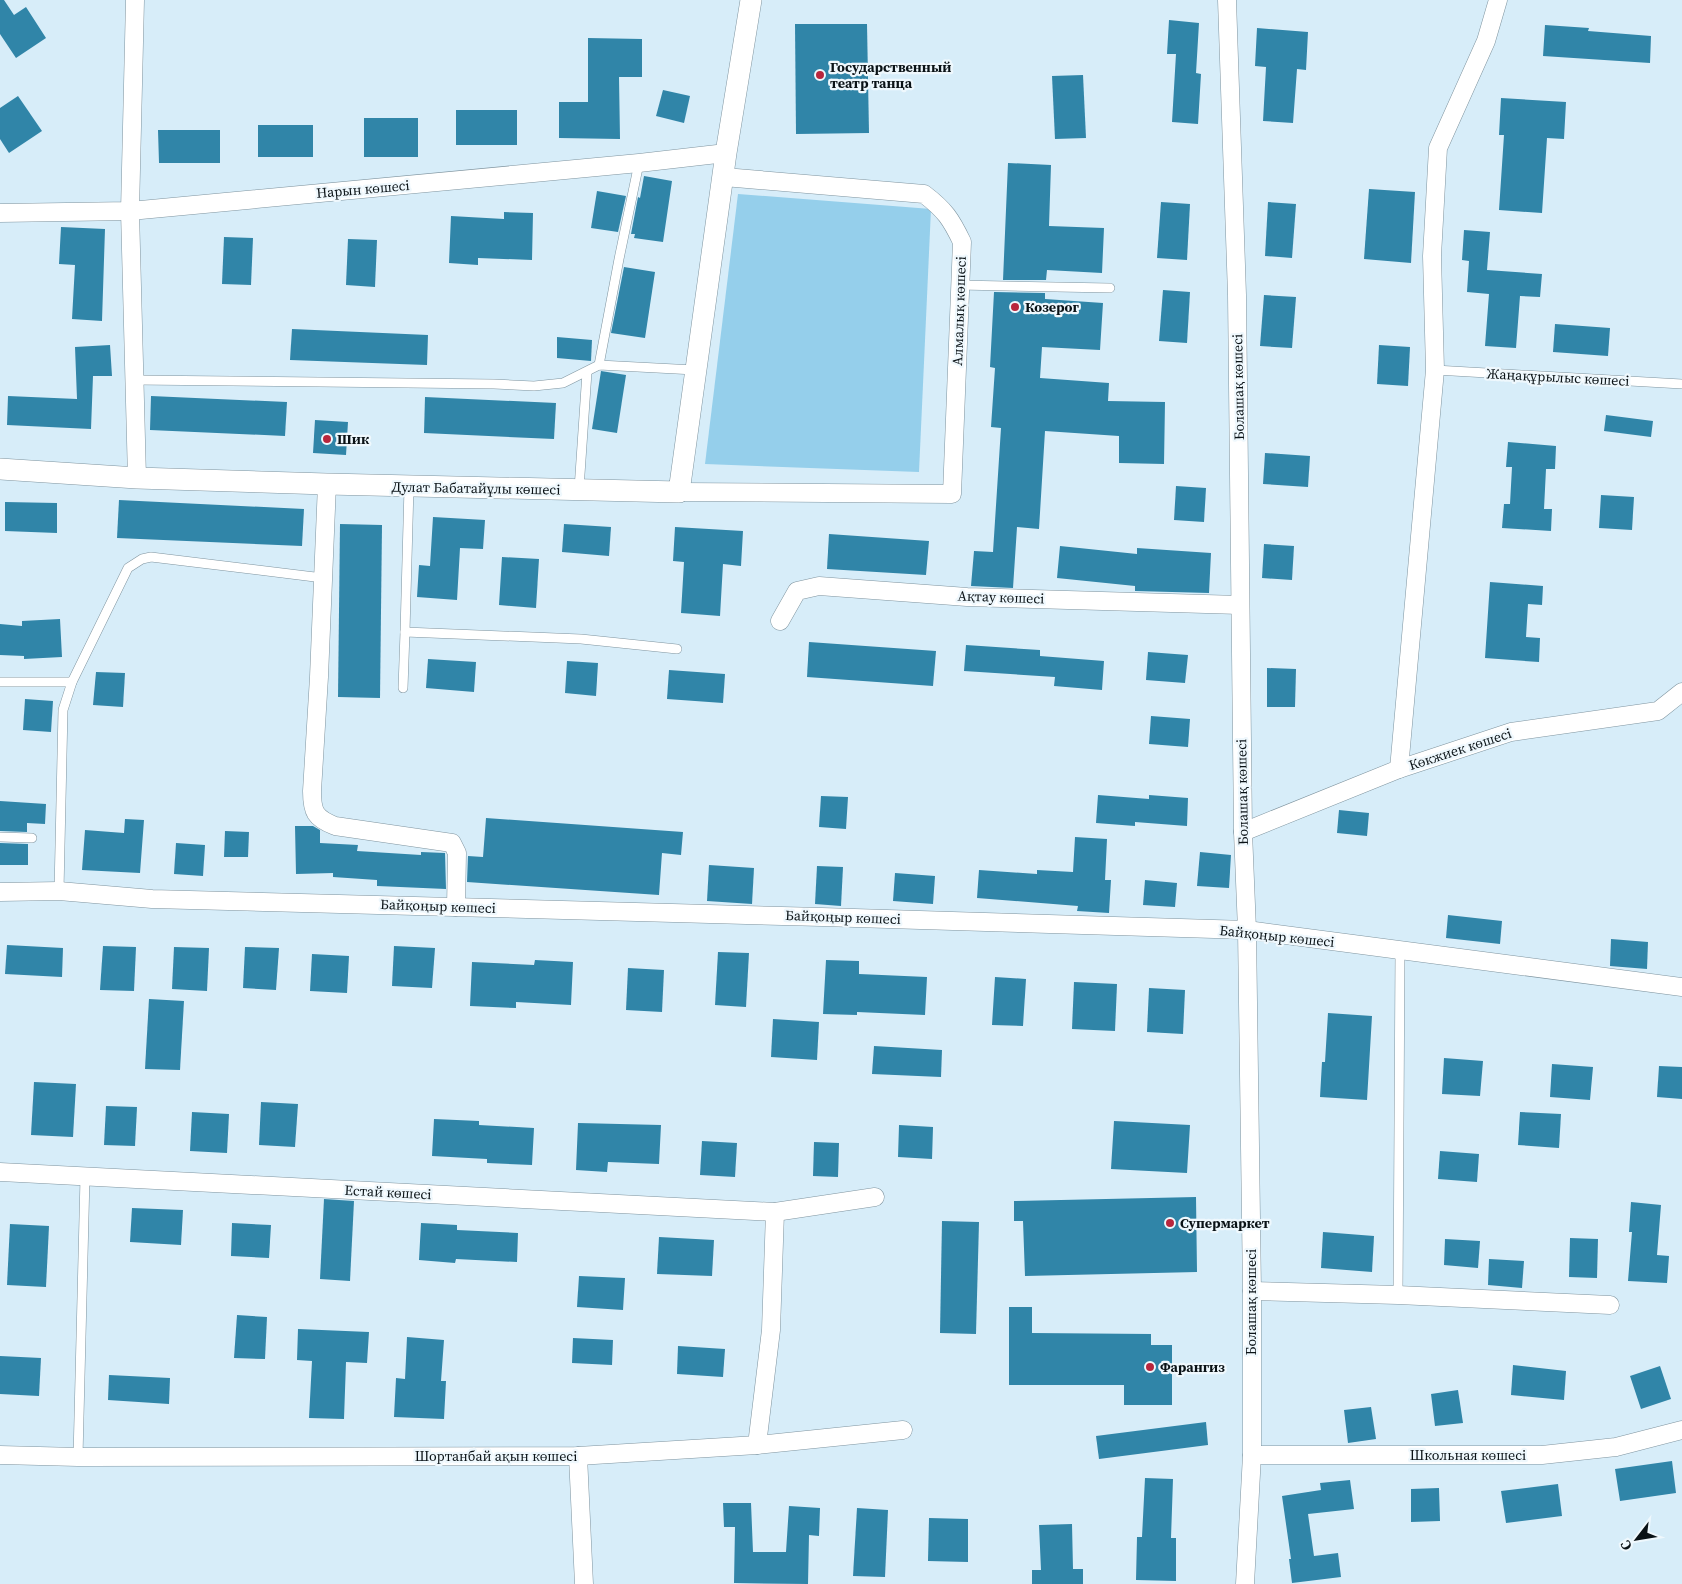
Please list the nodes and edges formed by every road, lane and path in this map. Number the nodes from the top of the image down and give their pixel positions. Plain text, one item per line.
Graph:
1 (135, 0) edge
2 (751, 0) edge
3 (1227, 0) edge
4 (1498, 0) edge
5 (726, 153) junction
6 (639, 163) junction
7 (724, 177) junction
8 (130, 211) junction
9 (0, 213) edge
10 (959, 285) junction
11 (1110, 288) dead end
12 (599, 365) junction
13 (695, 370) junction
14 (1435, 370) junction
15 (587, 372) junction
16 (134, 380) junction
17 (1682, 384) edge
18 (0, 469) edge
19 (137, 478) junction
20 (327, 484) junction
21 (409, 486) junction
22 (578, 490) junction
23 (679, 492) junction
24 (952, 494) joint
25 (323, 578) junction
26 (1240, 605) junction
27 (780, 621) dead end
28 (405, 632) junction
29 (677, 648) dead end
30 (0, 682) edge
31 (72, 682) junction
32 (403, 688) dead end
33 (1682, 692) edge
34 (1399, 769) junction
35 (1242, 832) junction
36 (0, 836) edge
37 (32, 838) dead end
38 (59, 891) junction
39 (0, 892) edge
40 (456, 907) junction
41 (1247, 930) junction
42 (1400, 951) junction
43 (1682, 987) edge
44 (0, 1172) edge
45 (85, 1177) junction
46 (875, 1197) dead end
47 (775, 1212) junction
48 (1252, 1291) junction
49 (1398, 1295) junction
50 (1610, 1305) dead end
51 (902, 1430) dead end
52 (1682, 1430) edge
53 (757, 1445) junction
54 (0, 1455) edge
55 (1252, 1455) junction
56 (578, 1456) junction
57 (78, 1457) junction
58 (584, 1584) edge
59 (1245, 1584) edge

1 - 8 street
2 - 5 street
3 - 26 street, Болашақ көшесі
4 - 14 street
5 - 6 street, Нарын көшесі
5 - 7 street
6 - 8 street, Нарын көшесі
6 - 12 lane
7 - 10 street, Алмалық көшесі
7 - 13 street
8 - 9 street, Нарын көшесі
8 - 16 street
10 - 11 lane
10 - 24 street, Алмалық көшесі
12 - 13 lane
12 - 15 lane
13 - 23 street
14 - 17 lane, Жаңақұрылыс көшесі
14 - 34 street
15 - 16 lane
15 - 22 lane
16 - 19 street
18 - 19 street, Дулат Бабатайұлы көшесі
19 - 20 street, Дулат Бабатайұлы көшесі
20 - 21 street, Дулат Бабатайұлы көшесі
20 - 25 street
21 - 22 street, Дулат Бабатайұлы көшесі
21 - 28 lane
22 - 23 street, Дулат Бабатайұлы көшесі
23 - 24 street, Дулат Бабатайұлы көшесі
25 - 31 lane
25 - 40 street
26 - 27 street, Ақтау көшесі
26 - 35 street, Болашақ көшесі
28 - 29 lane
28 - 32 lane
30 - 31 lane
31 - 38 lane
33 - 34 street, Көкжиек көшесі
34 - 35 street, Көкжиек көшесі
35 - 41 street, Болашақ көшесі
36 - 37 lane
38 - 39 street, Байқоңыр көшесі
38 - 40 street, Байқоңыр көшесі
40 - 41 street, Байқоңыр көшесі
41 - 42 street, Байқоңыр көшесі
41 - 48 street, Болашақ көшесі
42 - 43 street, Байқоңыр көшесі
42 - 49 lane
44 - 45 street, Естай көшесі
45 - 47 street, Естай көшесі
45 - 57 lane
46 - 47 street, Естай көшесі
47 - 53 street
48 - 49 street
48 - 55 street, Болашақ көшесі
49 - 50 street
51 - 53 street, Шортанбай ақын көшесі
52 - 55 street, Школьная көшесі
53 - 56 street, Шортанбай ақын көшесі
54 - 57 street, Шортанбай ақын көшесі
55 - 59 street, Болашақ көшесі
56 - 57 street, Шортанбай ақын көшесі
56 - 58 street

